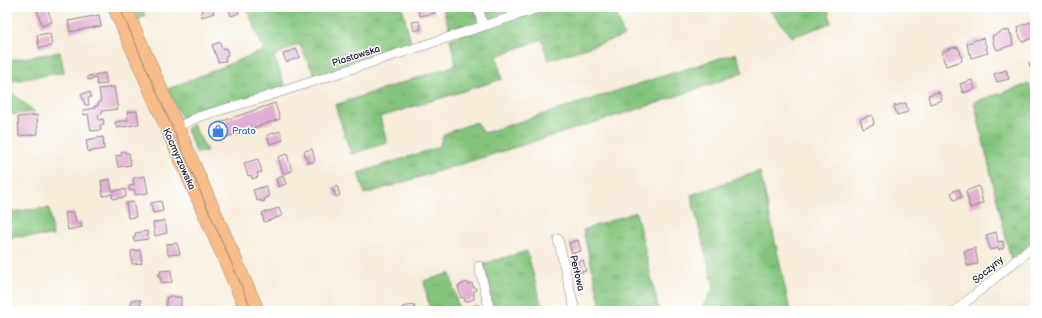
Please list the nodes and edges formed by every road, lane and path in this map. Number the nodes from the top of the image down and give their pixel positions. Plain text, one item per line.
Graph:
1 (113, 7) edge
2 (126, 7) edge
3 (478, 7) edge
4 (542, 7) edge
5 (483, 26) junction
6 (178, 127) junction
7 (558, 240) dead end
8 (1035, 245) edge
9 (479, 266) dead end
10 (246, 311) edge
11 (259, 311) edge
12 (490, 311) edge
13 (575, 311) edge
14 (955, 311) edge

1 - 10 main road, Kocmyrzowska
2 - 6 main road, Kocmyrzowska
3 - 5 street
4 - 5 street, Piastowska
5 - 6 street, Piastowska
6 - 11 main road, Kocmyrzowska
7 - 13 street, Perłowa
8 - 14 street, Soczyny
9 - 12 street

